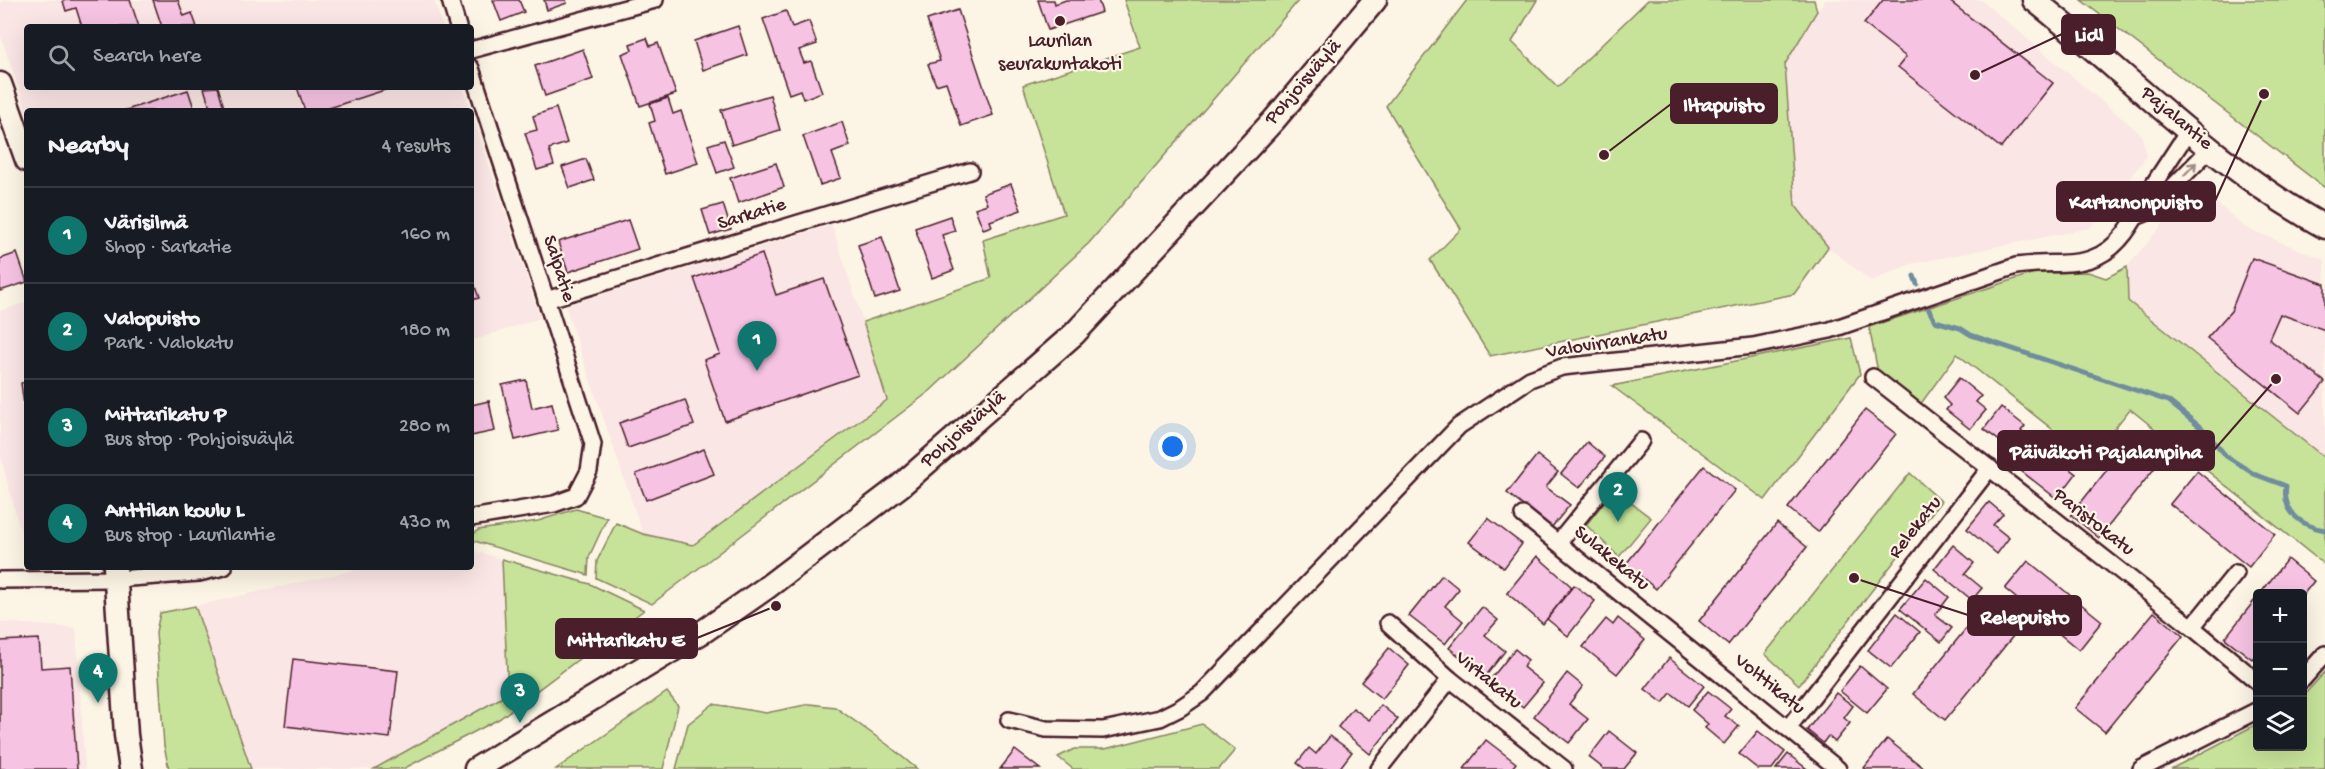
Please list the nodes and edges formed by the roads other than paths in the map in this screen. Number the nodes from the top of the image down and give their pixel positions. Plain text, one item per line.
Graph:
1 (450, 0) edge
2 (655, 0) edge
3 (1376, 0) edge
4 (2034, 0) edge
5 (457, 24) edge
6 (474, 49) edge
7 (474, 77) edge
8 (0, 84) edge
9 (2189, 130) junction
10 (2211, 148) junction
11 (24, 152) edge
12 (970, 171) dead end
13 (2138, 216) junction
14 (2325, 227) edge
15 (546, 300) junction
16 (1872, 377) dead end
17 (1641, 441) dead end
18 (1990, 468) junction
19 (1523, 515) dead end
20 (474, 517) edge
21 (1558, 543) junction
22 (212, 570) edge
23 (115, 573) edge
24 (2236, 573) dead end
25 (0, 580) edge
26 (1388, 622) dead end
27 (2192, 627) junction
28 (1673, 635) joint
29 (2325, 654) edge
30 (2307, 674) edge
31 (2253, 678) edge
32 (1450, 679) junction
33 (2253, 713) edge
34 (1009, 720) dead end
35 (1788, 728) junction
36 (131, 769) edge
37 (476, 769) edge
38 (1379, 769) edge
39 (1564, 769) edge
40 (1838, 769) edge
41 (2141, 769) edge

1 - 5 street
2 - 6 street
3 - 37 main road, Pohjoisväylä
4 - 9 main road, Pajalantie
7 - 15 street, Salpatie
8 - 11 main road
9 - 10 main road, Pajalantie
9 - 13 street, Valovirrankatu
13 -> 10 street, Valovirrankatu
10 - 14 main road, Pajalantie
12 - 15 street, Sarkatie
13 - 34 street, Valovirrankatu
15 - 20 street, Salpatie
16 - 18 street, Paristokatu
17 - 21 street
18 - 27 street, Paristokatu
18 - 35 street, Relekatu
19 - 21 street, Sulakekatu
21 - 28 street, Sulakekatu
22 - 23 street
23 - 25 street
23 - 36 main road
24 - 27 street
26 - 32 street, Virtakatu
27 - 31 street, Paristokatu
28 - 35 street, Volttikatu
29 - 30 street
32 - 38 street
32 - 39 street, Virtakatu
33 - 41 street
35 - 40 street, Volttikatu

